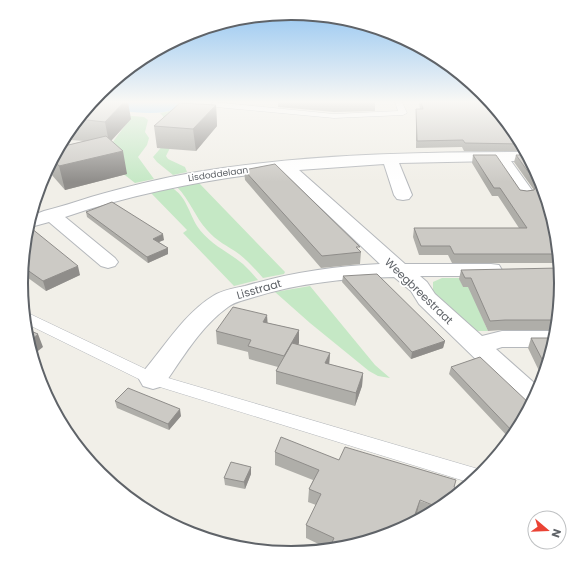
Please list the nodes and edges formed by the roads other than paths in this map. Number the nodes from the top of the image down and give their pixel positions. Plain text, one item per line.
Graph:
1 (500, 157) junction
2 (522, 157) edge
3 (390, 159) junction
4 (286, 166) junction
5 (525, 193) edge
6 (402, 196) dead end
7 (51, 215) junction
8 (36, 220) edge
9 (108, 262) dead end
10 (513, 270) edge
11 (400, 271) junction
12 (32, 320) edge
13 (548, 338) edge
14 (477, 346) junction
15 (153, 379) junction
16 (529, 394) edge
17 (471, 475) edge

1 - 2 street, Lisdoddelaan
1 - 3 street, Lisdoddelaan
1 - 5 street
3 - 4 street, Lisdoddelaan
3 - 6 street
4 - 7 street, Lisdoddelaan
4 - 11 street, Weegbreestraat
7 - 8 street, Lisdoddelaan
7 - 9 street
10 - 11 street, Lisstraat
11 - 14 street, Weegbreestraat
11 - 15 street, Lisstraat
12 - 15 lane
13 - 14 street
14 - 16 street, Weegbreestraat
15 - 17 lane

